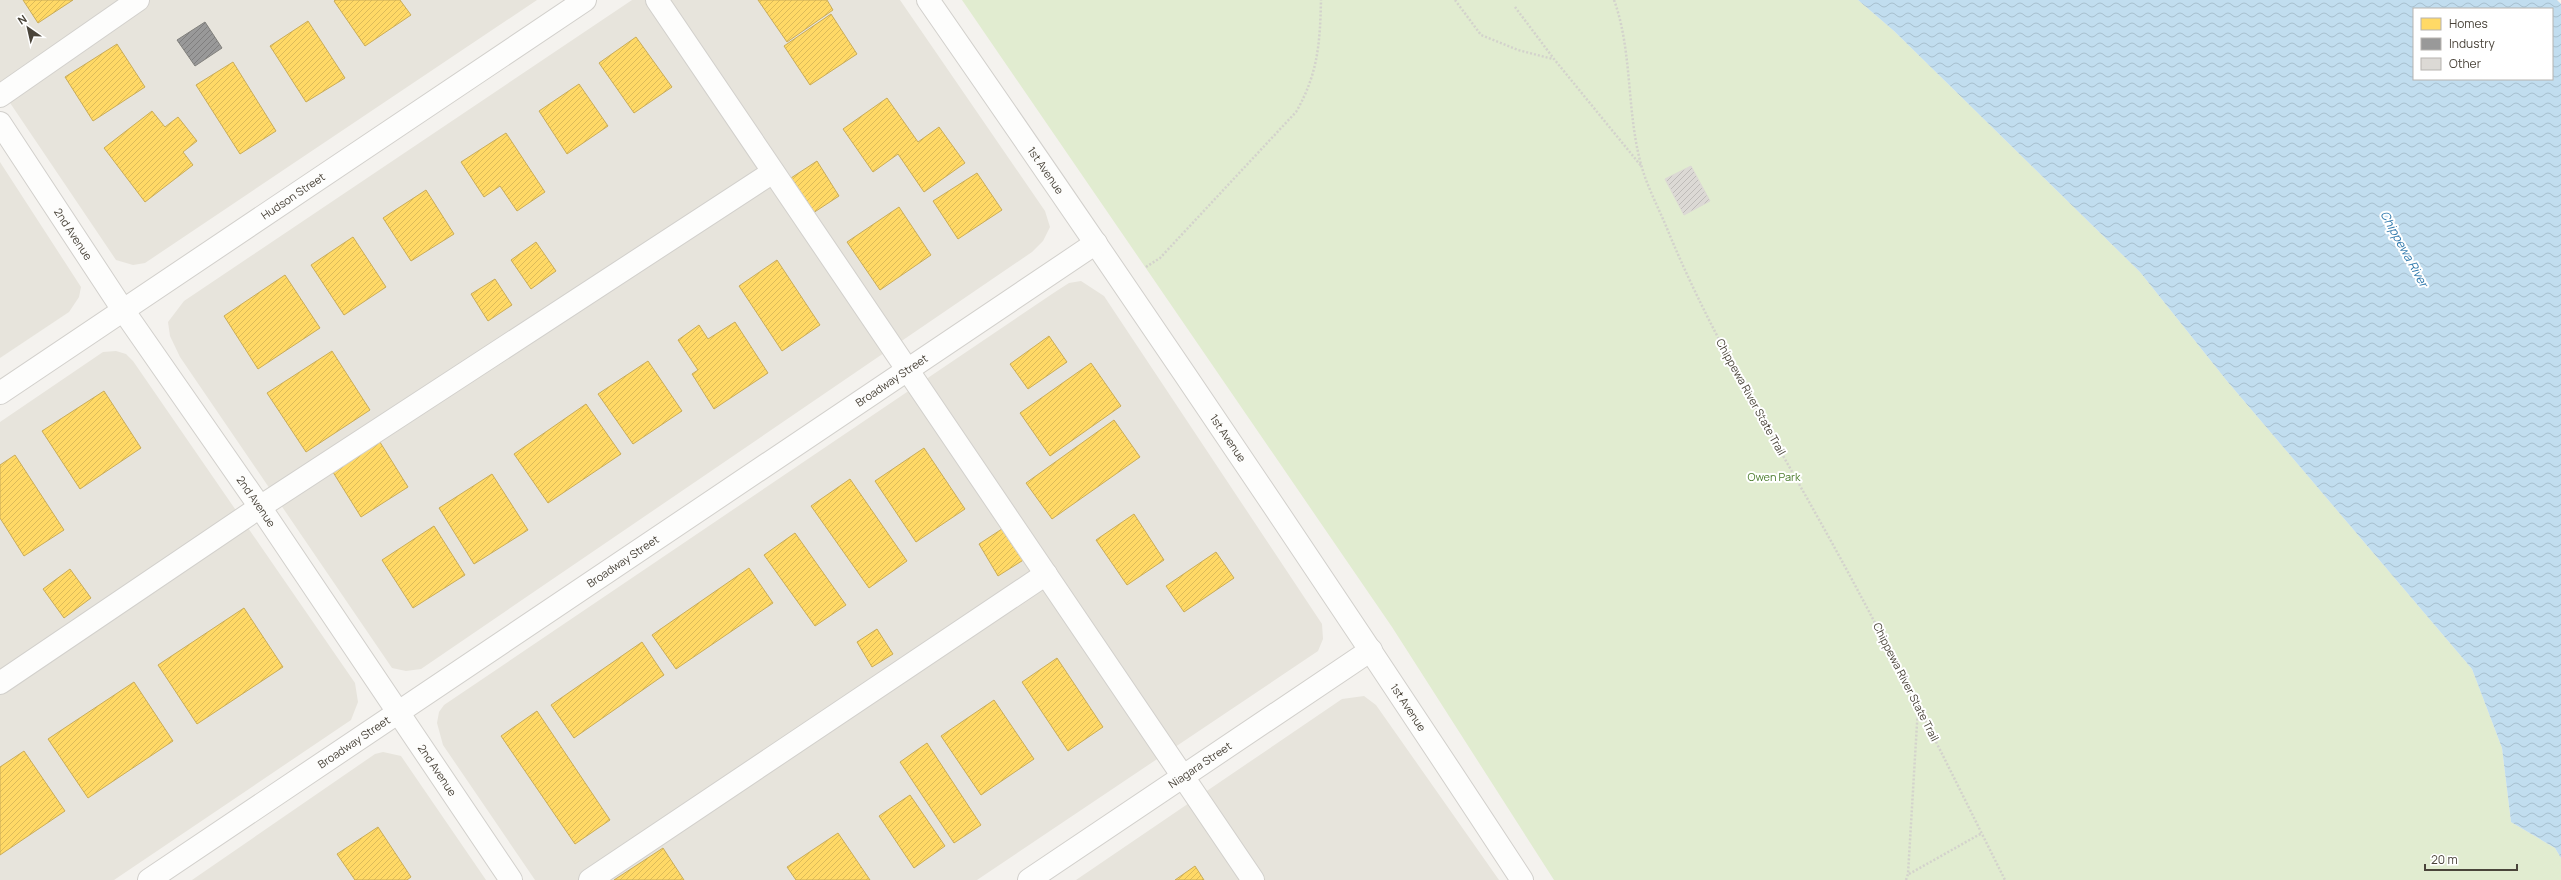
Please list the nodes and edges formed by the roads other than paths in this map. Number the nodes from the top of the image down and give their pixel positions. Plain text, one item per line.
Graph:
1 (138, 0) edge
2 (585, 0) edge
3 (657, 0) edge
4 (928, 0) edge
5 (0, 96) edge
6 (0, 123) edge
7 (773, 172) junction
8 (1096, 243) junction
9 (123, 310) junction
10 (907, 370) junction
11 (0, 393) edge
12 (260, 507) junction
13 (1046, 574) junction
14 (1371, 650) junction
15 (0, 683) edge
16 (398, 712) junction
17 (1183, 776) junction
18 (149, 880) edge
19 (511, 880) edge
20 (590, 880) edge
21 (1029, 880) edge
22 (1253, 880) edge
23 (1522, 880) edge

1 - 5 street
2 - 9 street, Hudson Street
3 - 7 street
4 - 8 street, 1st Avenue
6 - 9 street, 2nd Avenue
7 - 10 street
7 - 12 street
8 - 10 street, Broadway Street
8 - 14 street, 1st Avenue
9 - 11 street, Hudson Street
9 - 12 street, 2nd Avenue
10 - 13 street
10 - 16 street, Broadway Street
12 - 15 street
12 - 16 street, 2nd Avenue
13 - 17 street
13 - 20 street
14 - 17 street, Niagara Street
14 - 23 street, 1st Avenue
16 - 18 street, Broadway Street
16 - 19 street, 2nd Avenue
17 - 21 street, Niagara Street
17 - 22 street

